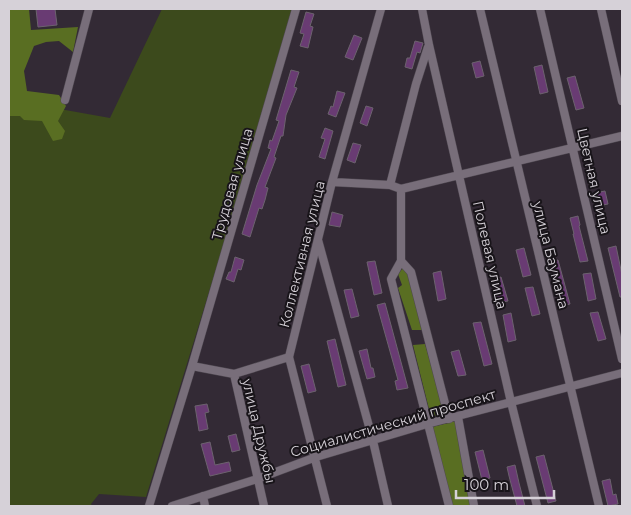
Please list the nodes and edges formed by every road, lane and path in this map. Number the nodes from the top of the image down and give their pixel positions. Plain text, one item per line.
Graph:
1 (89, 9) edge
2 (296, 9) edge
3 (381, 9) edge
4 (422, 9) edge
5 (480, 9) edge
6 (540, 9) edge
7 (601, 9) edge
8 (429, 45) junction
9 (65, 100) dead end
10 (622, 101) edge
11 (622, 136) edge
12 (574, 148) junction
13 (516, 161) junction
14 (459, 176) junction
15 (332, 182) junction
16 (390, 185) junction
17 (401, 190) junction
18 (318, 238) junction
19 (401, 261) junction
20 (290, 357) junction
21 (622, 359) edge
22 (192, 366) junction
23 (622, 372) edge
24 (234, 374) junction
25 (570, 385) junction
26 (511, 402) junction
27 (458, 416) junction
28 (449, 419) junction
29 (427, 424) junction
30 (372, 441) junction
31 (316, 457) junction
32 (257, 479) junction
33 (203, 496) junction
34 (149, 506) edge
35 (172, 506) edge
36 (205, 506) edge
37 (264, 506) edge
38 (327, 506) edge
39 (388, 506) edge
40 (449, 506) edge
41 (474, 506) edge
42 (537, 506) edge
43 (599, 506) edge

1 - 9 street
2 - 22 street, Трудовая улица
3 - 15 street, Коллективная улица
4 - 8 street, Полевая улица
5 - 13 street, улица Баумана
6 - 12 street, Цветная улица
7 - 10 street
8 - 14 street, Полевая улица
8 - 16 street
11 - 12 street
12 - 13 street
12 - 21 street, Цветная улица
13 - 14 street
13 - 25 street, улица Баумана
14 - 17 street
14 - 26 street, Полевая улица
15 - 16 street
15 - 18 street, Коллективная улица
16 - 17 street
17 - 19 street
18 - 20 street, Коллективная улица
18 - 30 street
19 - 28 street
19 - 29 street
20 - 24 street
20 - 31 street, Коллективная улица
22 - 24 street, улица Дружбы
22 - 34 street, Трудовая улица
23 - 25 street, Социалистический проспект
24 - 32 street, улица Дружбы
25 - 26 street, Социалистический проспект
25 - 43 street, улица Баумана
26 - 27 street, Социалистический проспект
26 - 42 street, Полевая улица
27 - 28 street, Социалистический проспект
27 - 41 street
28 - 29 street, Социалистический проспект
29 - 30 street, Социалистический проспект
29 - 40 street
30 - 31 street, Социалистический проспект
30 - 39 street
31 - 32 street, Социалистический проспект
31 - 38 street, Коллективная улица
32 - 33 street, Социалистический проспект
32 - 37 street, улица Дружбы
33 - 35 street, Социалистический проспект
33 - 36 street

